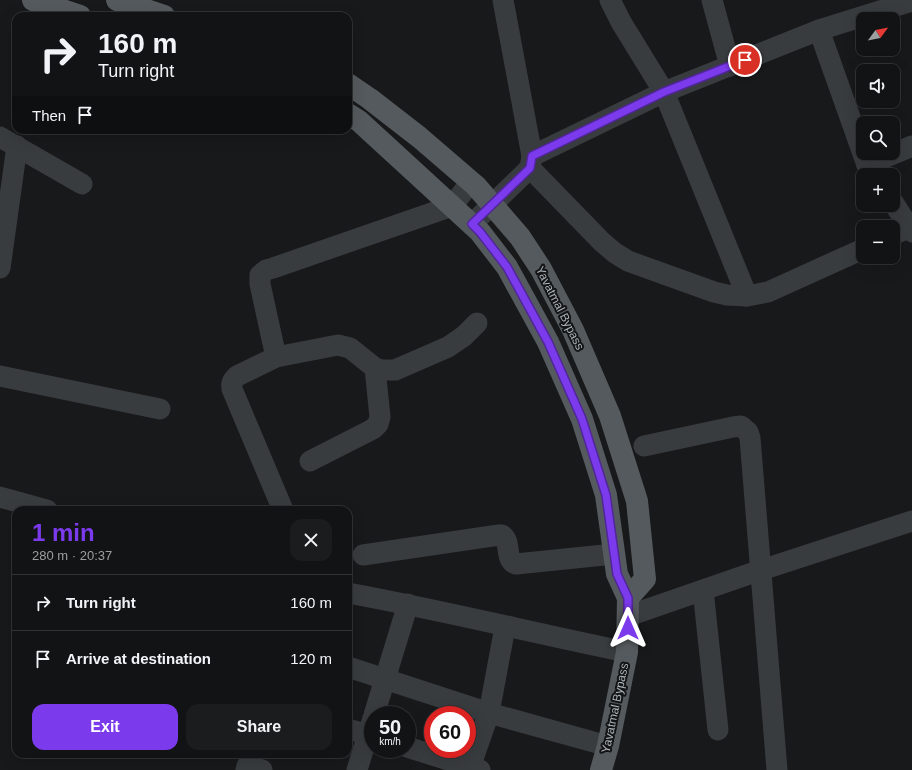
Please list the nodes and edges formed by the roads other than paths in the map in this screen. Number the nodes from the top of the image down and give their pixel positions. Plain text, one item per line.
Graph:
1 (33, 0) edge
2 (117, 0) edge
3 (504, 0) edge
4 (610, 0) edge
5 (712, 0) edge
6 (912, 1) edge
7 (879, 5) edge
8 (68, 12) edge
9 (152, 12) edge
10 (819, 30) junction
11 (730, 66) junction
12 (352, 87) edge
13 (664, 92) junction
14 (352, 117) edge
15 (8, 142) edge
16 (912, 146) edge
17 (531, 162) junction
18 (870, 168) edge
19 (874, 168) edge
20 (471, 182) junction
21 (82, 184) dead end
22 (491, 204) junction
23 (452, 206) junction
24 (898, 212) edge
25 (472, 224) junction
26 (907, 230) edge
27 (856, 252) edge
28 (0, 268) edge
29 (746, 296) junction
30 (477, 324) dead end
31 (276, 357) junction
32 (375, 368) junction
33 (0, 376) edge
34 (160, 409) dead end
35 (644, 446) dead end
36 (310, 461) dead end
37 (0, 497) edge
38 (33, 506) edge
39 (281, 506) edge
40 (912, 521) edge
41 (614, 554) junction
42 (363, 555) dead end
43 (761, 570) junction
44 (703, 590) junction
45 (352, 594) edge
46 (408, 604) junction
47 (628, 607) junction
48 (505, 627) junction
49 (627, 652) junction
50 (352, 668) edge
51 (385, 678) junction
52 (377, 706) edge
53 (489, 713) junction
54 (364, 727) edge
55 (352, 728) edge
56 (718, 730) dead end
57 (608, 746) junction
58 (364, 749) edge
59 (416, 750) edge
60 (473, 769) edge
61 (246, 770) edge
62 (262, 770) edge
63 (357, 770) edge
64 (601, 770) edge
65 (777, 770) edge

1 - 8 main road
2 - 9 main road
3 - 17 street
4 - 13 street
5 - 11 street
6 - 7 street
7 - 10 street
10 - 11 street
10 - 18 street
11 - 13 street
12 - 20 main road, Yavatmal Bypass
13 - 17 street
13 - 29 street
14 - 23 main road, Yavatmal Bypass
15 - 21 street
15 - 28 street
16 - 19 street
17 - 22 street
17 - 29 street
20 - 22 main road, Yavatmal Bypass
20 - 23 street
22 - 25 street
22 - 47 main road, Yavatmal Bypass
23 - 25 main road, Yavatmal Bypass
23 - 31 street
24 - 26 street
25 - 41 main road, Yavatmal Bypass
27 - 29 street
30 - 32 street
31 - 32 street
31 - 39 street
32 - 36 street
33 - 34 street
35 - 43 street
37 - 38 street
40 - 43 street
41 - 42 street
41 - 47 main road, Yavatmal Bypass
43 - 44 street
43 - 65 street
44 - 47 street
44 - 56 street
45 - 46 street
46 - 48 street
46 - 51 street
47 - 49 main road, Yavatmal Bypass
48 - 49 street
48 - 53 street
49 - 57 main road, Yavatmal Bypass
50 - 51 street
51 - 52 street
51 - 53 street
53 - 57 street
53 - 60 street
54 - 55 street
57 - 64 main road, Yavatmal Bypass
58 - 63 street
59 - 60 street
61 - 62 street

